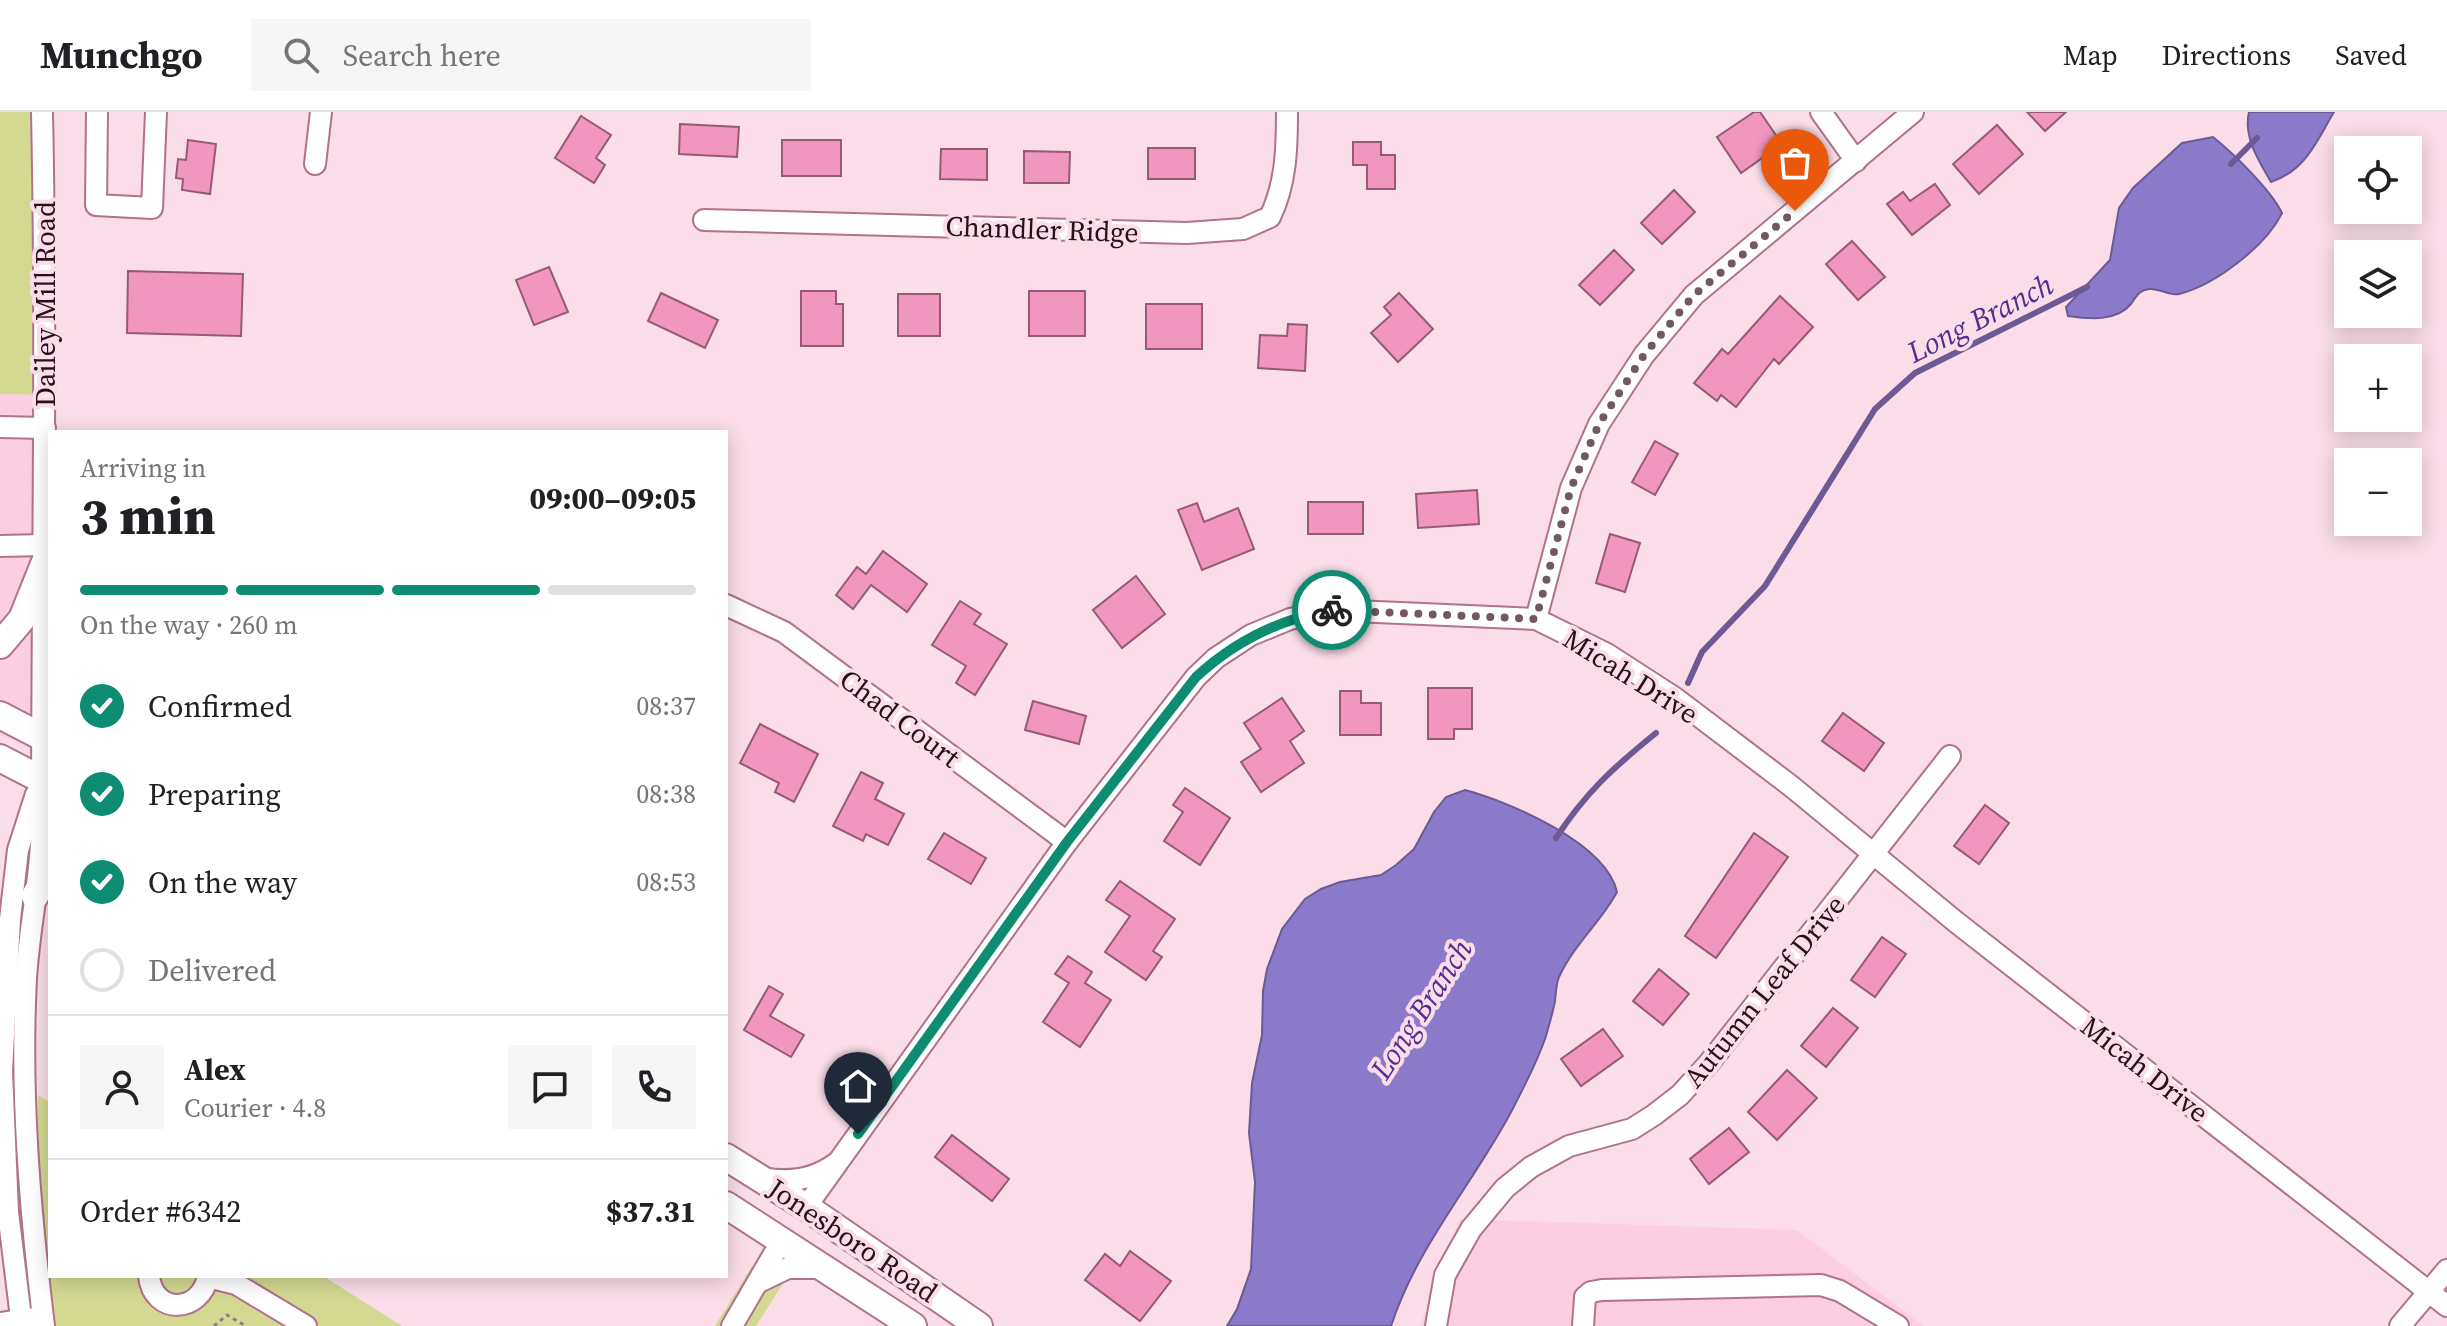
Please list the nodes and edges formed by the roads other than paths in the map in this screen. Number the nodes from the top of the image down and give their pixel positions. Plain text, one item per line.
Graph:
1 (42, 112) edge
2 (97, 112) edge
3 (156, 112) edge
4 (321, 112) edge
5 (1287, 112) edge
6 (1821, 112) edge
7 (1913, 112) edge
8 (1856, 161) junction
9 (315, 164) dead end
10 (704, 220) dead end
11 (0, 427) edge
12 (45, 428) junction
13 (48, 450) edge
14 (0, 546) edge
15 (44, 555) junction
16 (728, 606) edge
17 (1536, 619) junction
18 (0, 645) edge
19 (0, 715) edge
20 (47, 739) edge
21 (1950, 756) dead end
22 (0, 758) edge
23 (45, 781) edge
24 (1067, 842) junction
25 (1872, 852) junction
26 (48, 872) edge
27 (35, 896) junction
28 (728, 1158) edge
29 (841, 1159) junction
30 (759, 1178) junction
31 (728, 1205) edge
32 (728, 1205) edge
33 (806, 1207) junction
34 (782, 1240) junction
35 (864, 1246) junction
36 (825, 1268) junction
37 (2447, 1270) edge
38 (149, 1278) edge
39 (207, 1278) edge
40 (215, 1278) edge
41 (757, 1283) junction
42 (2429, 1291) junction
43 (2447, 1306) edge
44 (44, 1321) edge
45 (0, 1323) edge
46 (22, 1323) edge
47 (306, 1326) edge
48 (732, 1326) edge
49 (913, 1326) edge
50 (979, 1326) edge
51 (1436, 1326) edge
52 (1583, 1326) edge
53 (1898, 1326) edge
54 (2400, 1326) edge

1 - 12 street, Dailey Mill Road
2 - 3 street
4 - 9 street
5 - 10 street, Chandler Ridge
6 - 8 street
7 - 8 street
8 - 17 street
11 - 12 street
12 - 13 street, Dailey Mill Road
13 - 15 street, Dailey Mill Road
14 - 15 street
15 - 18 main road
15 - 20 street, Dailey Mill Road
16 - 24 street, Chad Court
17 - 24 street, Micah Drive
17 - 25 street, Micah Drive
19 - 20 main road
20 - 23 street, Dailey Mill Road
21 - 25 street, Autumn Leaf Drive
22 - 23 main road
23 - 27 street
23 - 46 street
24 - 29 street, Micah Drive
25 - 42 street, Micah Drive
25 - 51 street, Autumn Leaf Drive
26 - 27 main road
27 - 44 street
28 - 30 main road, Jonesboro Road
29 - 30 street
29 - 33 street, Micah Drive
30 - 33 main road, Jonesboro Road
31 - 33 main road
32 - 34 main road, Jonesboro Road
33 - 35 main road, Jonesboro Road
34 - 35 main road
34 - 36 main road, Jonesboro Road
34 - 41 street
35 - 50 main road, Jonesboro Road
36 - 41 street
36 - 49 main road, Jonesboro Road
37 - 42 street
38 - 39 street
40 - 47 street
41 - 48 street
42 - 43 street, Micah Drive
42 - 54 street
44 - 46 street
45 - 46 street
52 - 53 street

